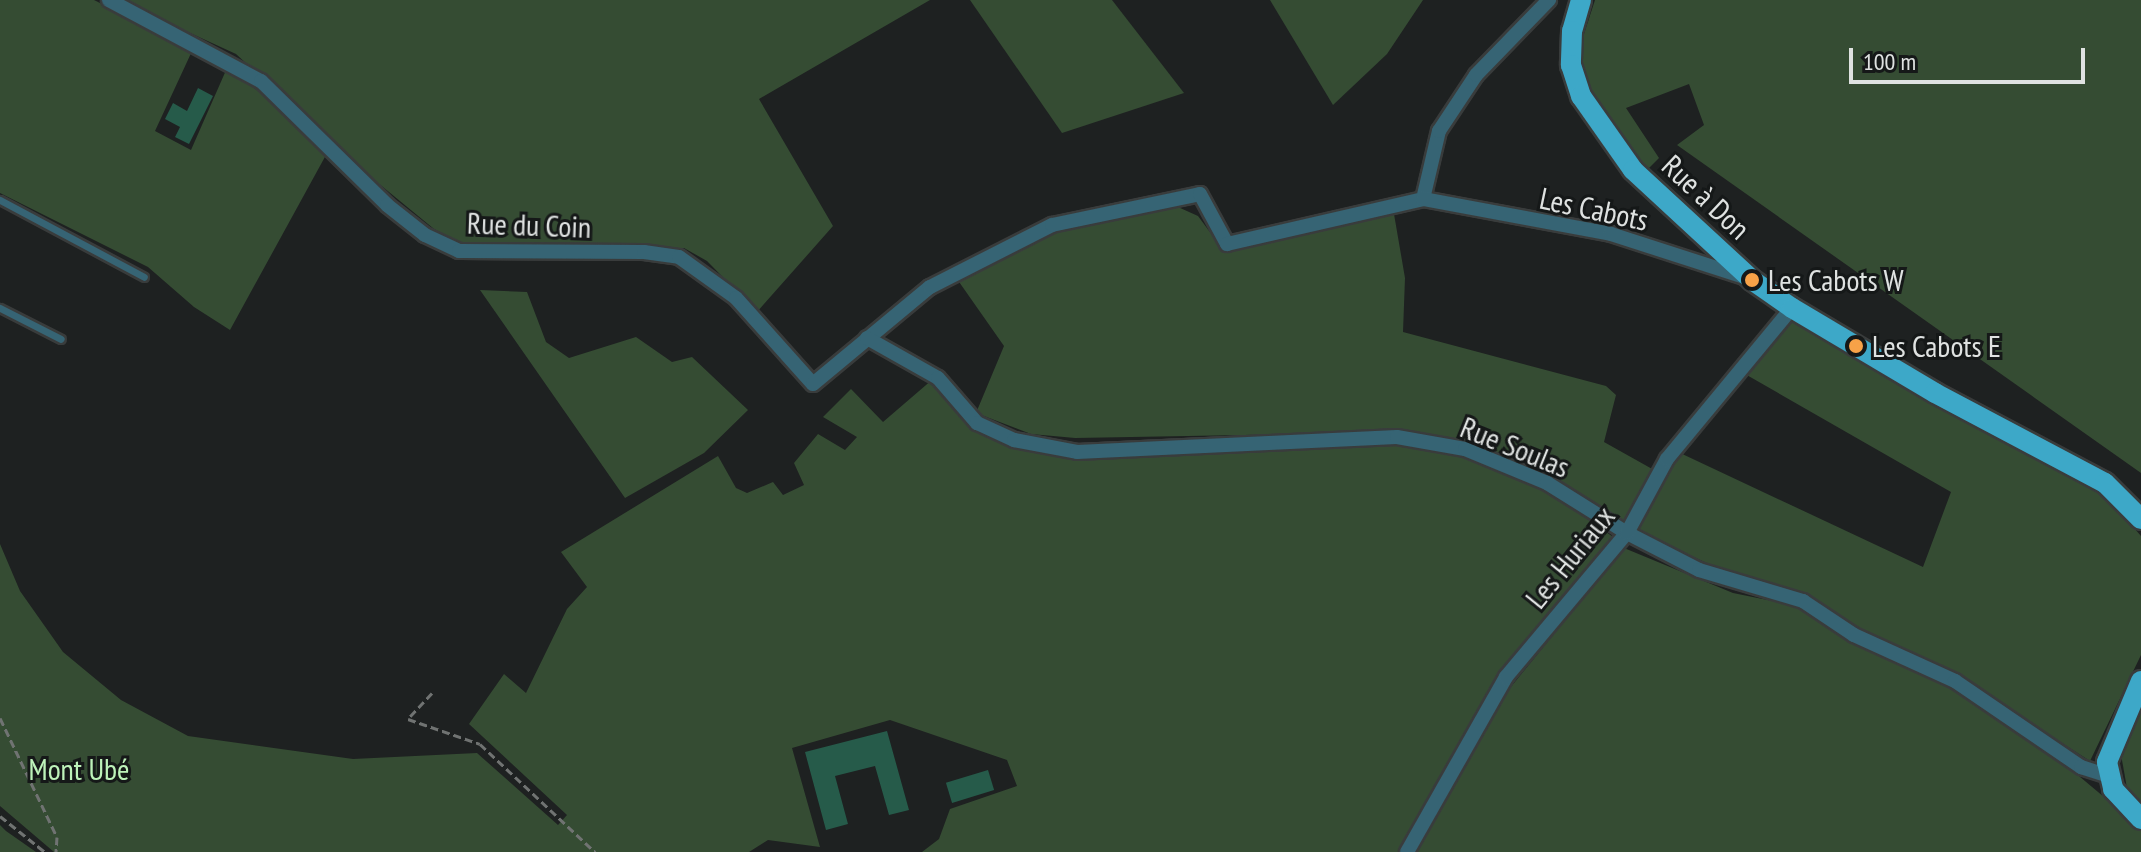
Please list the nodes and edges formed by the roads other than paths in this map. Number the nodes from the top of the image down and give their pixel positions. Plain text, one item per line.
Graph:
1 (109, 0) edge
2 (1549, 0) edge
3 (1581, 0) edge
4 (1423, 199) junction
5 (0, 200) edge
6 (144, 277) dead end
7 (1752, 280) junction
8 (0, 308) edge
9 (1792, 308) junction
10 (867, 338) junction
11 (61, 339) dead end
12 (2141, 519) edge
13 (1627, 533) junction
14 (2141, 681) edge
15 (2108, 776) junction
16 (2141, 819) edge
17 (1407, 852) edge

1 - 10 street, Rue du Coin
2 - 4 street
3 - 7 main road, Rue à Don
4 - 7 street, Les Cabots
4 - 10 street
5 - 6 lane
7 - 9 main road, Rue à Don
8 - 11 lane
9 - 12 main road, Rue à Don
9 - 13 street, Les Huriaux
10 - 13 street, Rue Soulas
13 - 15 street, Rue Soulas
13 - 17 street, Les Huriaux
14 - 15 main road
15 - 16 main road

